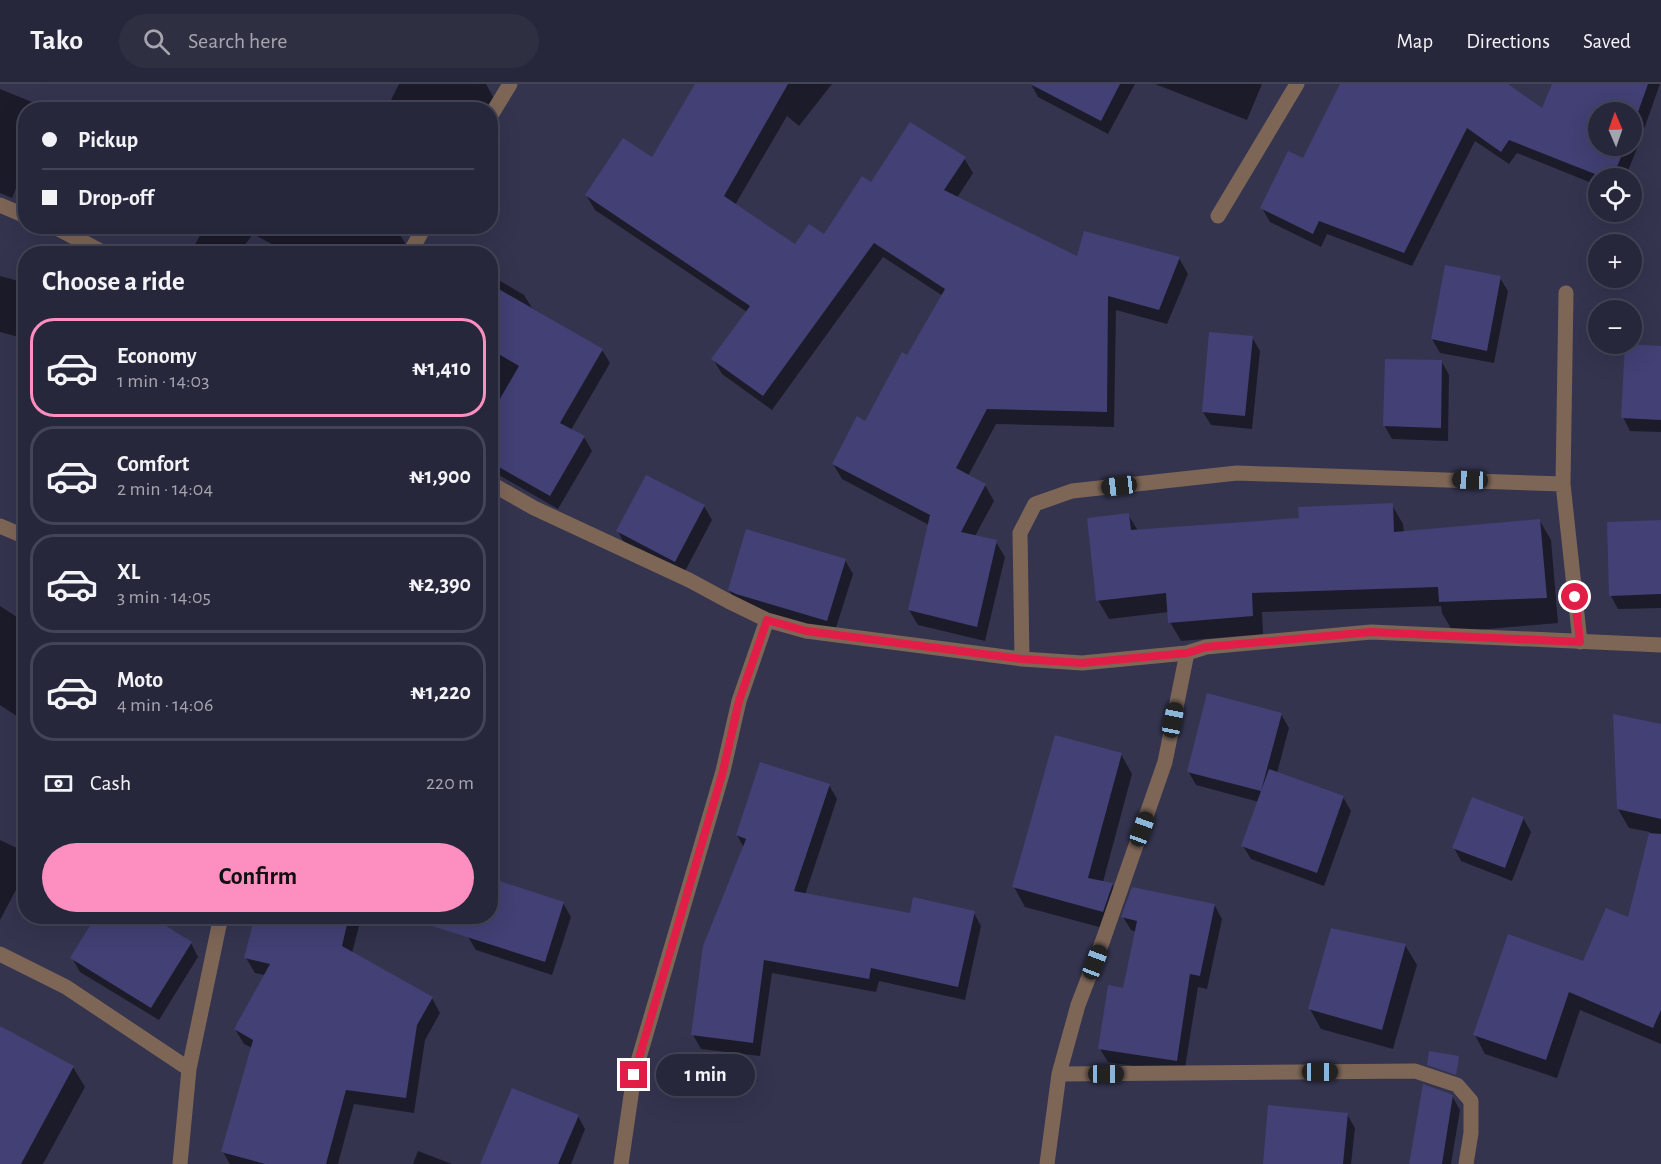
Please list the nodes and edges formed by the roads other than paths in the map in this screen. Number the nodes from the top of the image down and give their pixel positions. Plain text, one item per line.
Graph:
1 (510, 84) edge
2 (1297, 84) edge
3 (498, 104) edge
4 (0, 205) edge
5 (18, 213) edge
6 (1218, 216) dead end
7 (68, 234) edge
8 (91, 246) edge
9 (1566, 293) dead end
10 (1563, 484) junction
11 (498, 488) edge
12 (0, 526) edge
13 (18, 534) edge
14 (767, 620) junction
15 (1580, 642) junction
16 (1661, 645) edge
17 (1187, 653) junction
18 (1022, 659) junction
19 (219, 924) edge
20 (0, 954) edge
21 (189, 1069) junction
22 (1059, 1074) junction
23 (180, 1164) edge
24 (621, 1164) edge
25 (1047, 1164) edge
26 (1466, 1164) edge

1 - 3 street
2 - 6 street
4 - 5 street
7 - 8 street
9 - 10 street
10 - 15 street
10 - 18 street
11 - 14 street
12 - 13 street
14 - 18 street
14 - 24 street
15 - 16 street
15 - 17 street
17 - 18 street
17 - 22 street
19 - 21 street
20 - 21 street
21 - 23 street
22 - 25 street
22 - 26 street

